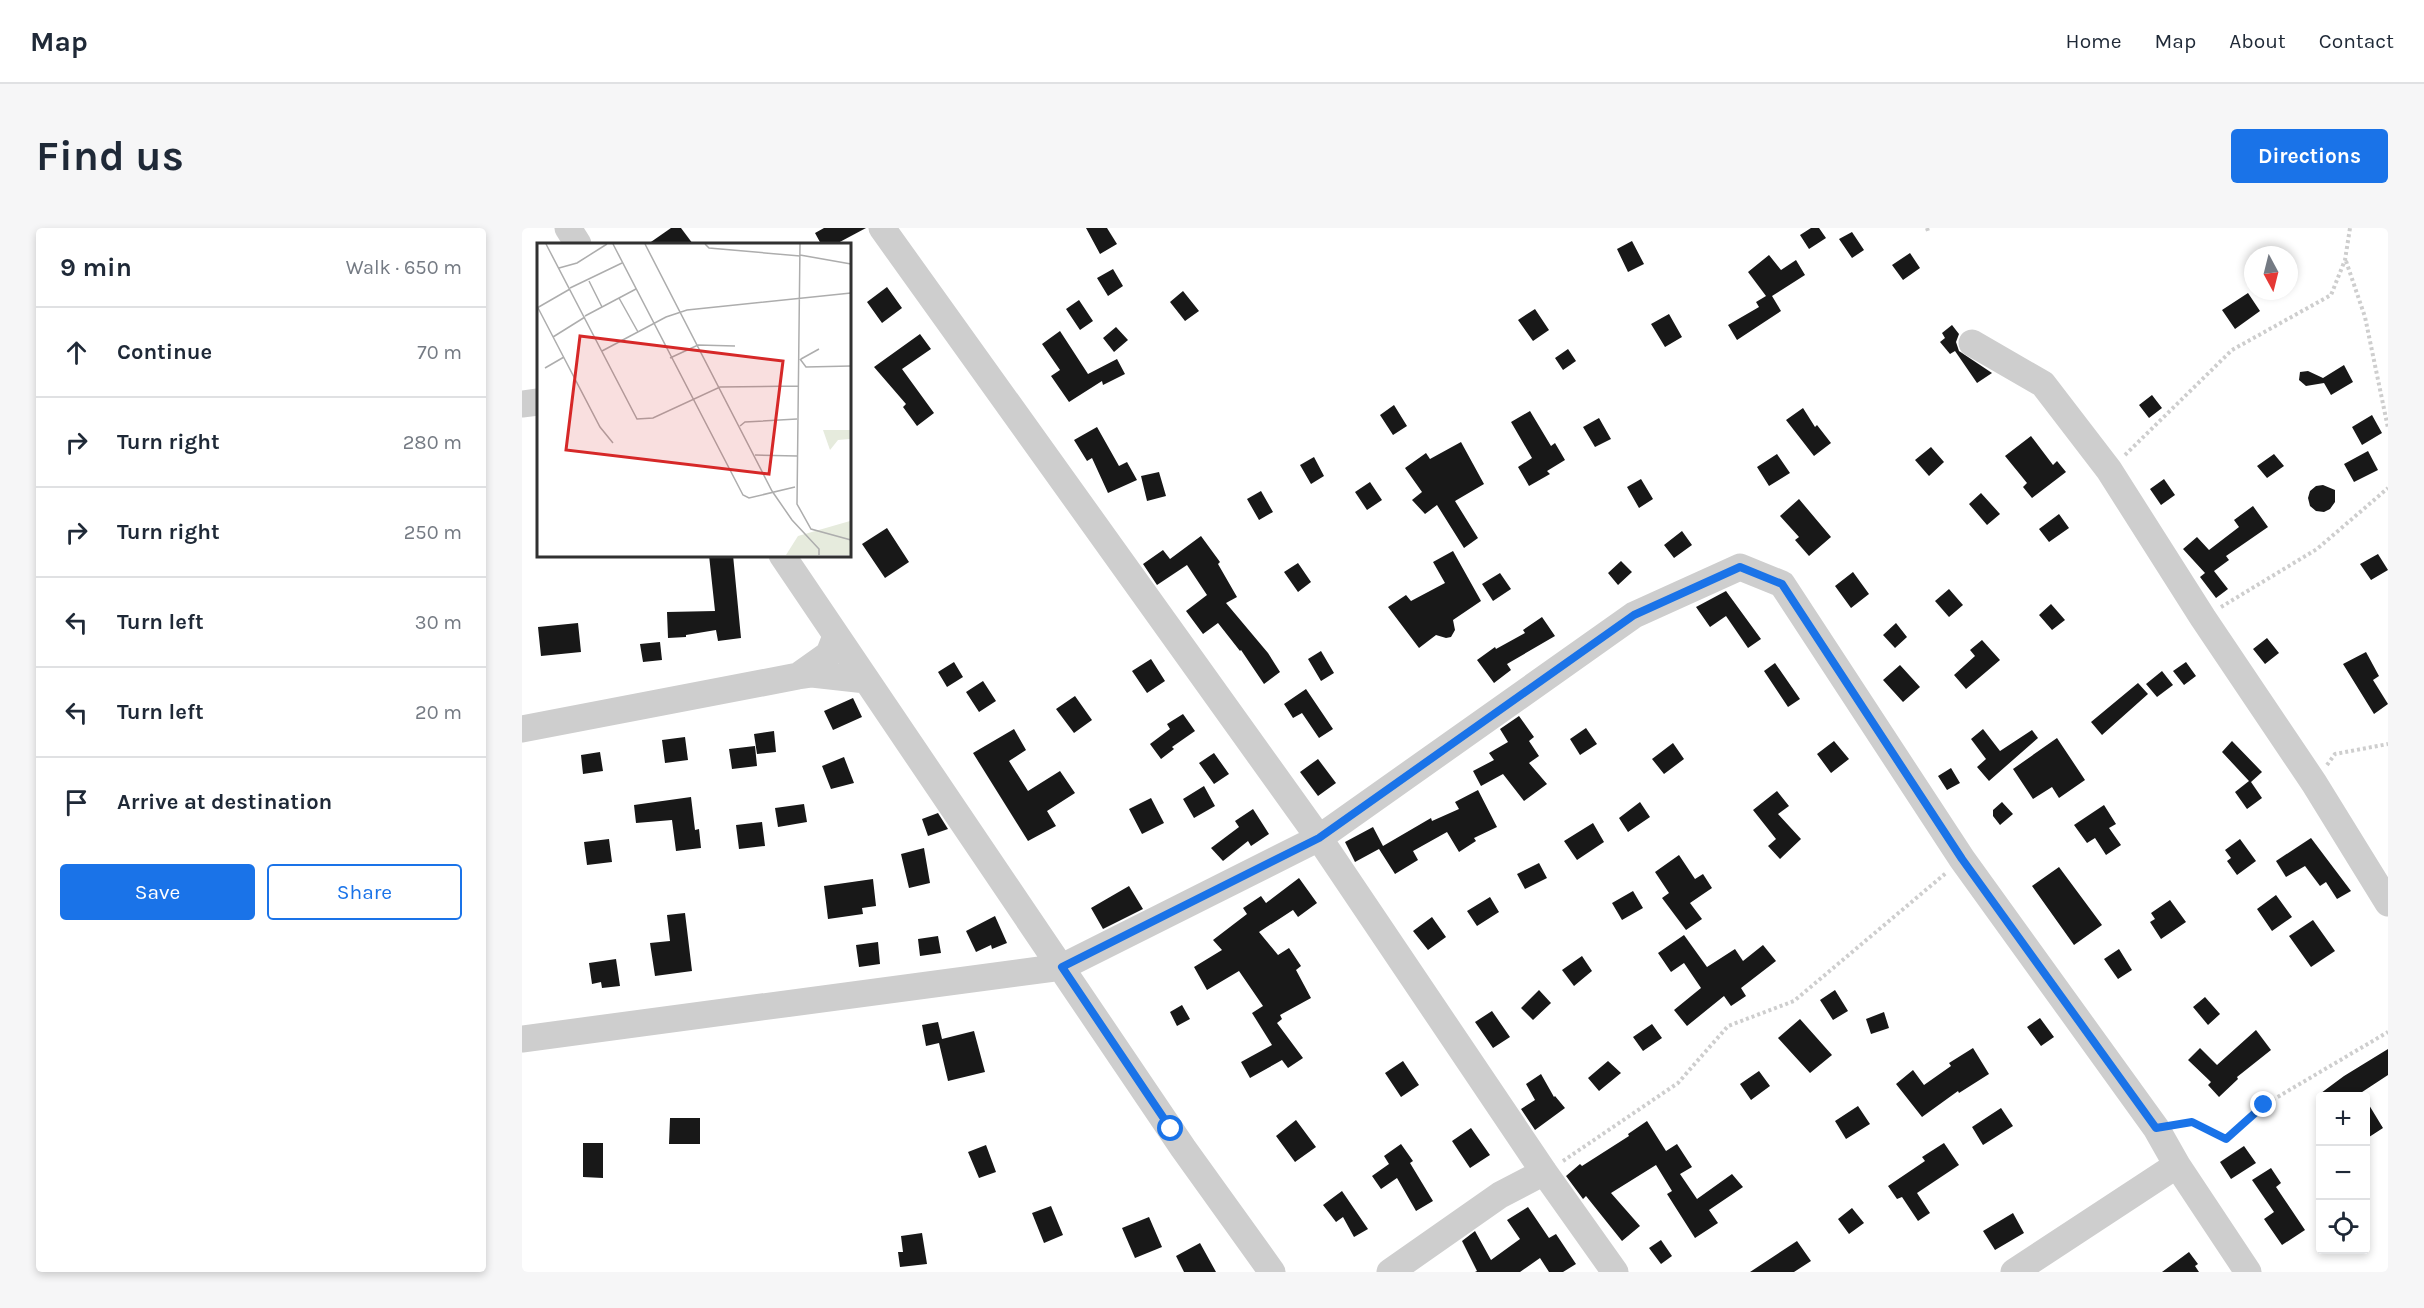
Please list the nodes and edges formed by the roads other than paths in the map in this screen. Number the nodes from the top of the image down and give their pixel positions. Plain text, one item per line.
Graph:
1 (568, 228) edge
2 (882, 228) edge
3 (577, 243) edge
4 (1972, 343) dead end
5 (537, 402) edge
6 (522, 404) edge
7 (783, 556) edge
8 (836, 636) junction
9 (798, 676) junction
10 (866, 680) junction
11 (522, 729) edge
12 (1319, 838) junction
13 (2388, 903) edge
14 (1062, 967) junction
15 (522, 1040) edge
16 (2177, 1165) junction
17 (1544, 1172) junction
18 (1272, 1272) edge
19 (1390, 1272) edge
20 (1615, 1272) edge
21 (2014, 1272) edge
22 (2248, 1272) edge

1 - 3 street
2 - 12 street
4 - 13 street
5 - 6 street
7 - 8 street
8 - 9 street
8 - 10 street
9 - 10 street
9 - 11 street
10 - 14 street
12 - 14 street
12 - 16 street
12 - 17 street
14 - 15 street
14 - 18 street
16 - 21 street
16 - 22 street
17 - 19 street
17 - 20 street

